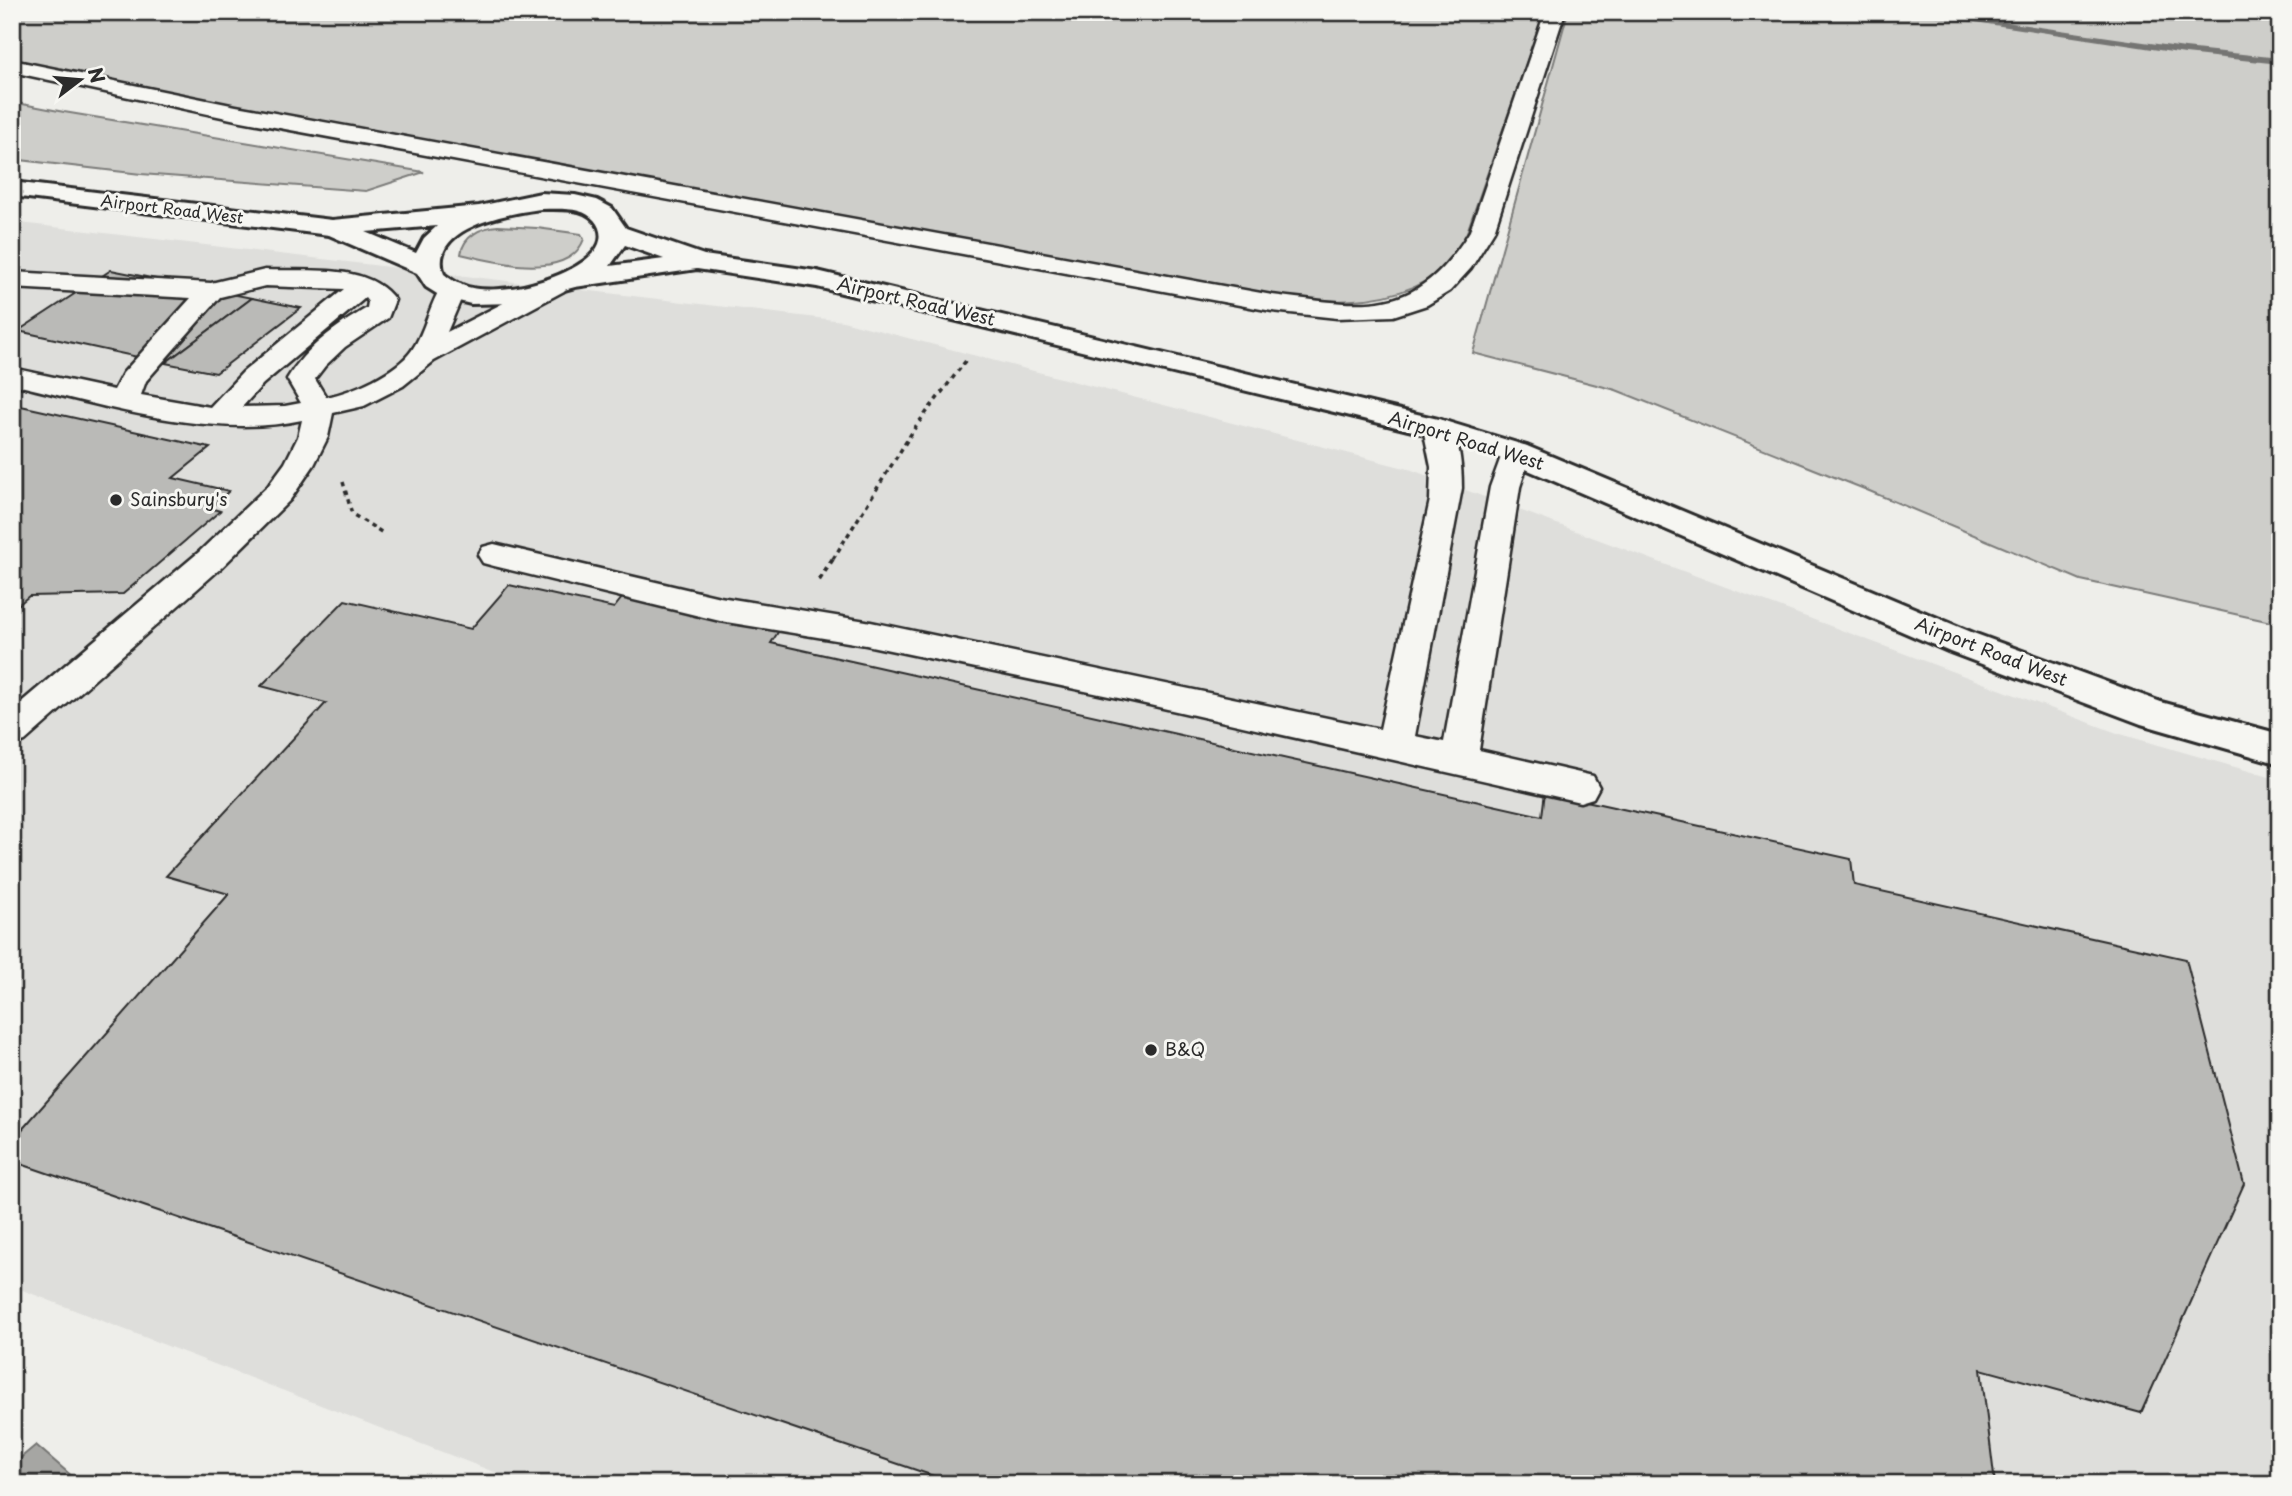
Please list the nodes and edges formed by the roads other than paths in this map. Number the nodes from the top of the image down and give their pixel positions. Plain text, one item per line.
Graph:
1 (1555, 12) edge
2 (12, 66) edge
3 (12, 189) edge
4 (480, 214) junction
5 (332, 228) junction
6 (616, 233) junction
7 (699, 262) junction
8 (428, 268) junction
9 (12, 280) edge
10 (564, 283) junction
11 (365, 285) junction
12 (452, 290) junction
13 (211, 291) junction
14 (424, 355) junction
15 (12, 376) edge
16 (124, 401) junction
17 (319, 409) junction
18 (217, 417) junction
19 (1438, 428) junction
20 (1516, 453) junction
21 (494, 555) dead end
22 (12, 731) edge
23 (1395, 746) junction
24 (2280, 750) edge
25 (1459, 761) junction
26 (1580, 787) dead end

1 - 2 lane
3 - 5 street, Airport Road West
4 - 5 street, Airport Road West
4 - 6 street
4 - 8 street
5 - 8 street, Airport Road West
6 - 7 street, Airport Road West
6 - 10 street
7 - 10 street, Airport Road West
7 - 19 street, Airport Road West
8 - 12 street, Airport Road West
9 - 13 lane
10 - 12 street, Airport Road West
10 - 14 lane
11 - 13 lane
11 - 17 lane
11 - 18 lane
12 - 14 lane
13 - 16 lane
14 - 17 lane
15 - 16 lane
16 - 18 lane
17 - 18 lane
17 - 22 lane
19 - 20 street, Airport Road West
19 - 23 lane
20 - 24 street, Airport Road West
20 - 25 lane
21 - 23 lane
23 - 25 lane
25 - 26 lane

